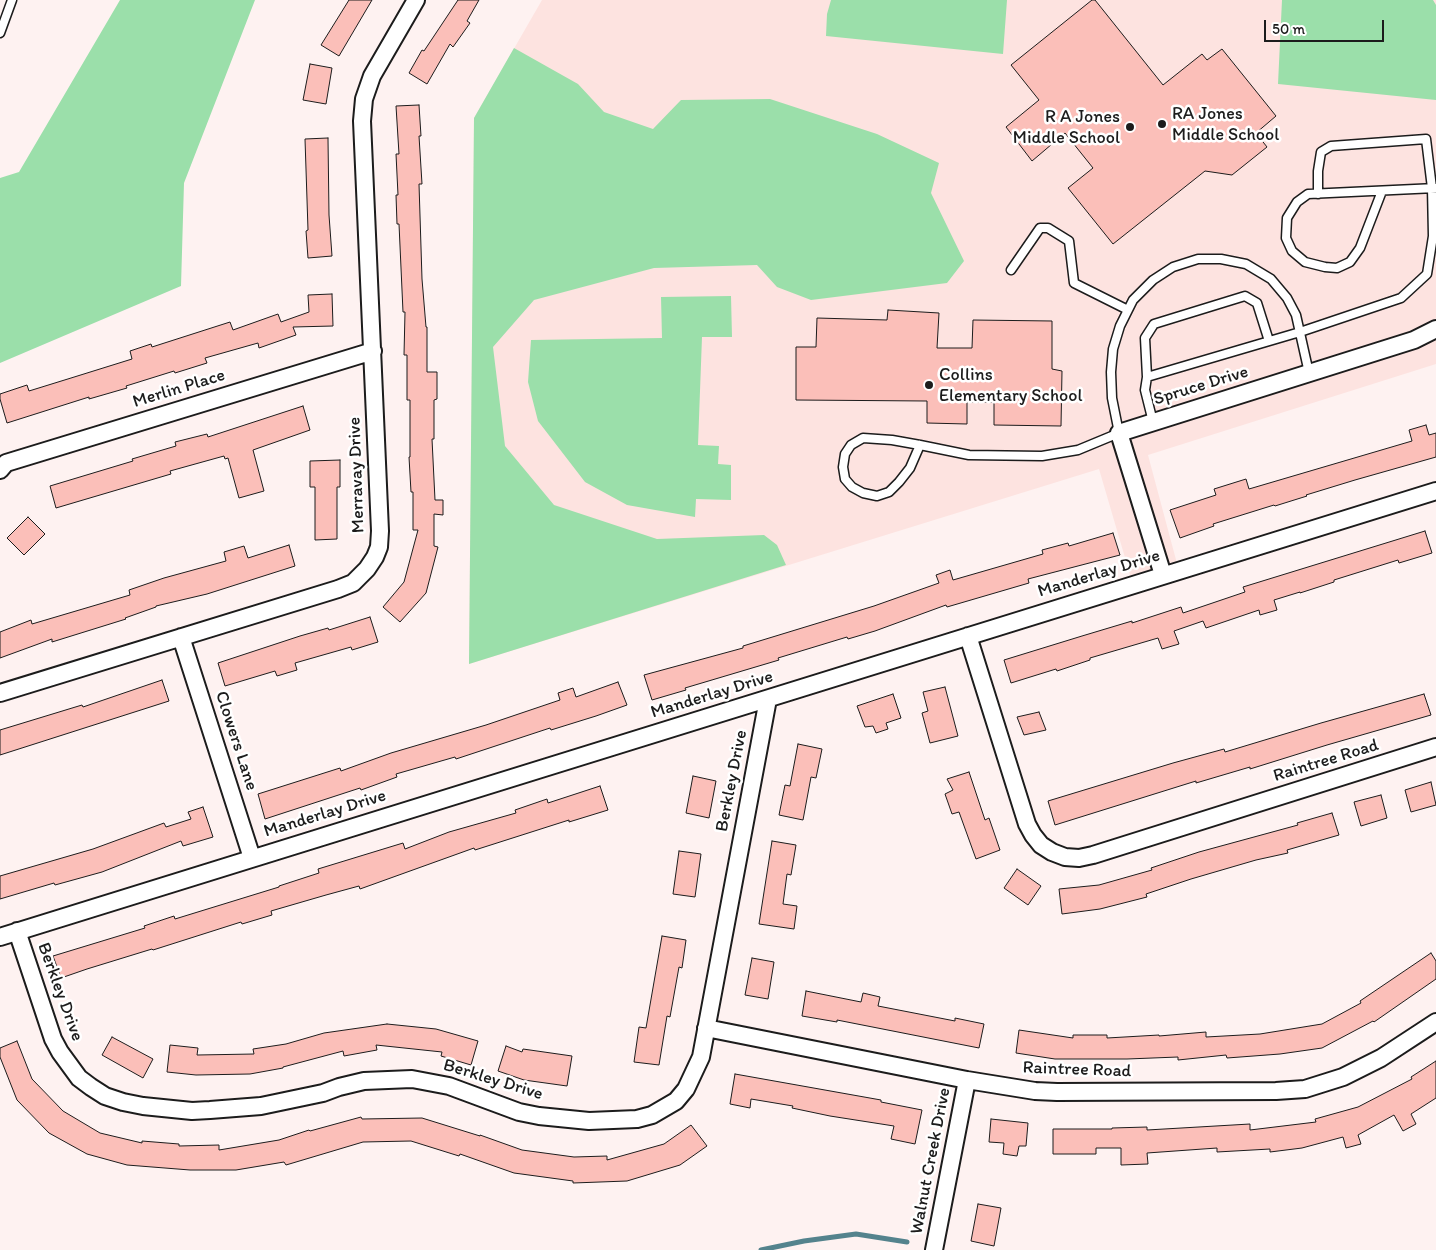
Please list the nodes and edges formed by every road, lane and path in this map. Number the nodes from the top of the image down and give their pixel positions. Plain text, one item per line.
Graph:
1 (12, 0) edge
2 (416, 0) edge
3 (0, 33) edge
4 (1434, 188) edge
5 (1382, 191) junction
6 (1318, 194) junction
7 (1011, 270) dead end
8 (1128, 310) junction
9 (1436, 329) edge
10 (1300, 332) junction
11 (1269, 341) junction
12 (373, 351) junction
13 (1310, 373) junction
14 (1148, 377) junction
15 (1153, 422) junction
16 (1119, 433) junction
17 (920, 445) junction
18 (0, 470) edge
19 (1436, 491) edge
20 (1163, 575) junction
21 (968, 636) junction
22 (181, 637) junction
23 (0, 693) edge
24 (768, 699) junction
25 (1436, 747) edge
26 (252, 858) junction
27 (17, 932) junction
28 (0, 937) edge
29 (1436, 1022) edge
30 (706, 1028) junction
31 (967, 1080) junction
32 (934, 1250) edge

1 - 3 lane
2 - 12 street, Merravay Drive
4 - 5 lane
4 - 6 lane
4 - 10 lane
5 - 6 lane
5 - 6 lane
7 - 8 lane
8 - 10 lane
8 - 16 lane
9 - 13 street, Spruce Drive
10 - 11 lane
10 - 13 lane
11 - 14 lane
11 - 14 lane
12 - 18 street, Merlin Place
12 - 22 street, Merravay Drive
13 - 15 street, Spruce Drive
14 - 15 lane
15 - 16 street, Spruce Drive
16 - 17 lane
16 - 20 street
17 - 17 lane
19 - 20 street, Manderlay Drive
20 - 21 street, Manderlay Drive
21 - 24 street, Manderlay Drive
21 - 25 street, Raintree Road
22 - 23 street, Merravay Drive
22 - 26 street, Clowers Lane
24 - 26 street, Manderlay Drive
24 - 30 street, Berkley Drive
26 - 27 street, Manderlay Drive
27 - 28 street, Manderlay Drive
27 - 30 street, Berkley Drive
29 - 31 street, Raintree Road
30 - 31 street, Raintree Road
31 - 32 street, Walnut Creek Drive

